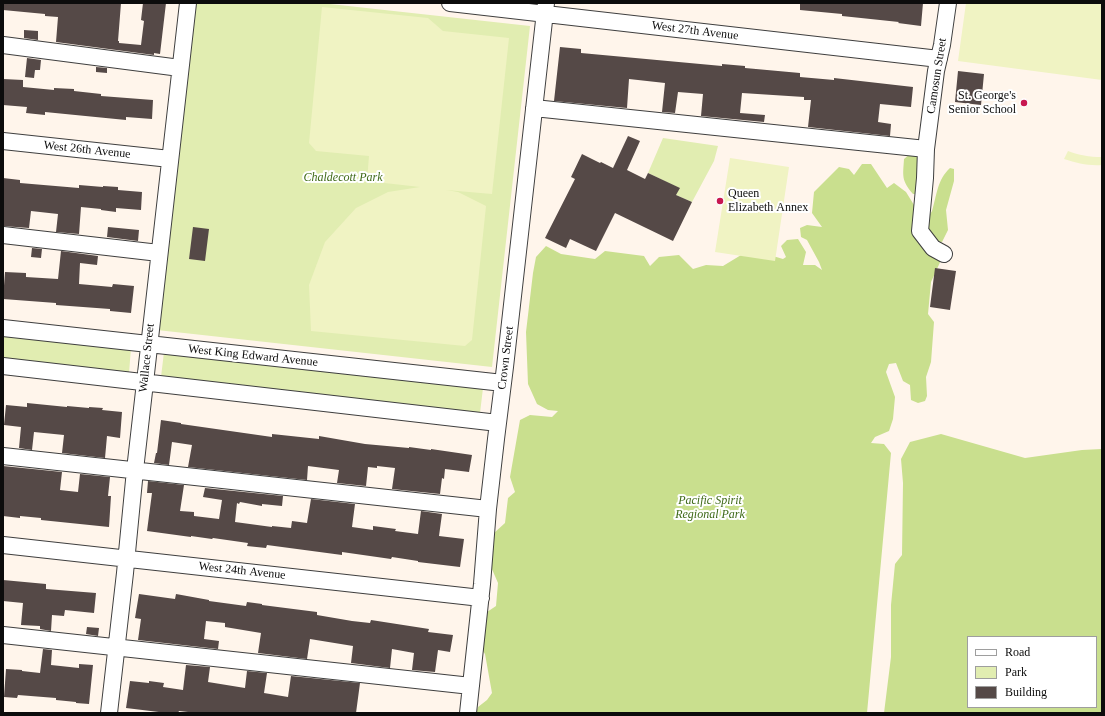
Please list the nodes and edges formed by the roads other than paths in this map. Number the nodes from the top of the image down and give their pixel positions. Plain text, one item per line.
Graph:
1 (188, 3) edge
2 (450, 3) edge
3 (948, 3) edge
4 (546, 8) edge
5 (3, 45) edge
6 (939, 59) junction
7 (180, 68) junction
8 (534, 108) junction
9 (3, 141) edge
10 (926, 149) junction
11 (170, 159) junction
12 (3, 235) edge
13 (159, 253) junction
14 (944, 254) dead end
15 (3, 328) edge
16 (149, 344) junction
17 (3, 366) edge
18 (145, 382) junction
19 (503, 383) junction
20 (498, 423) junction
21 (3, 456) edge
22 (135, 470) junction
23 (488, 509) junction
24 (3, 545) edge
25 (126, 559) junction
26 (481, 598) junction
27 (3, 635) edge
28 (117, 647) junction
29 (471, 686) junction
30 (109, 713) edge
31 (468, 713) edge

1 - 7 street, Wallace Street
2 - 4 street, West 27th Avenue
3 - 6 street, Camosun Street
4 - 6 street, West 27th Avenue
4 - 8 street, Crown Street
5 - 7 street
6 - 10 street, Camosun Street
7 - 11 street, Wallace Street
8 - 10 street
8 - 19 street, Crown Street
9 - 11 street, West 26th Avenue
10 - 14 street, Camosun Street
11 - 13 street, Wallace Street
12 - 13 street
13 - 16 street, Wallace Street
15 - 16 street, West King Edward Avenue
16 - 18 street, Wallace Street
16 - 19 street, West King Edward Avenue
17 - 18 street
18 - 20 street
18 - 22 street, Wallace Street
19 - 20 street, Crown Street
20 - 23 street, Crown Street
21 - 22 street
22 - 23 street
22 - 25 street, Wallace Street
23 - 26 street, Crown Street
24 - 25 street, West 24th Avenue
25 - 26 street, West 24th Avenue
25 - 28 street, Wallace Street
26 - 29 street, Crown Street
27 - 28 street
28 - 29 street
28 - 30 street, Wallace Street
29 - 31 street, Crown Street

